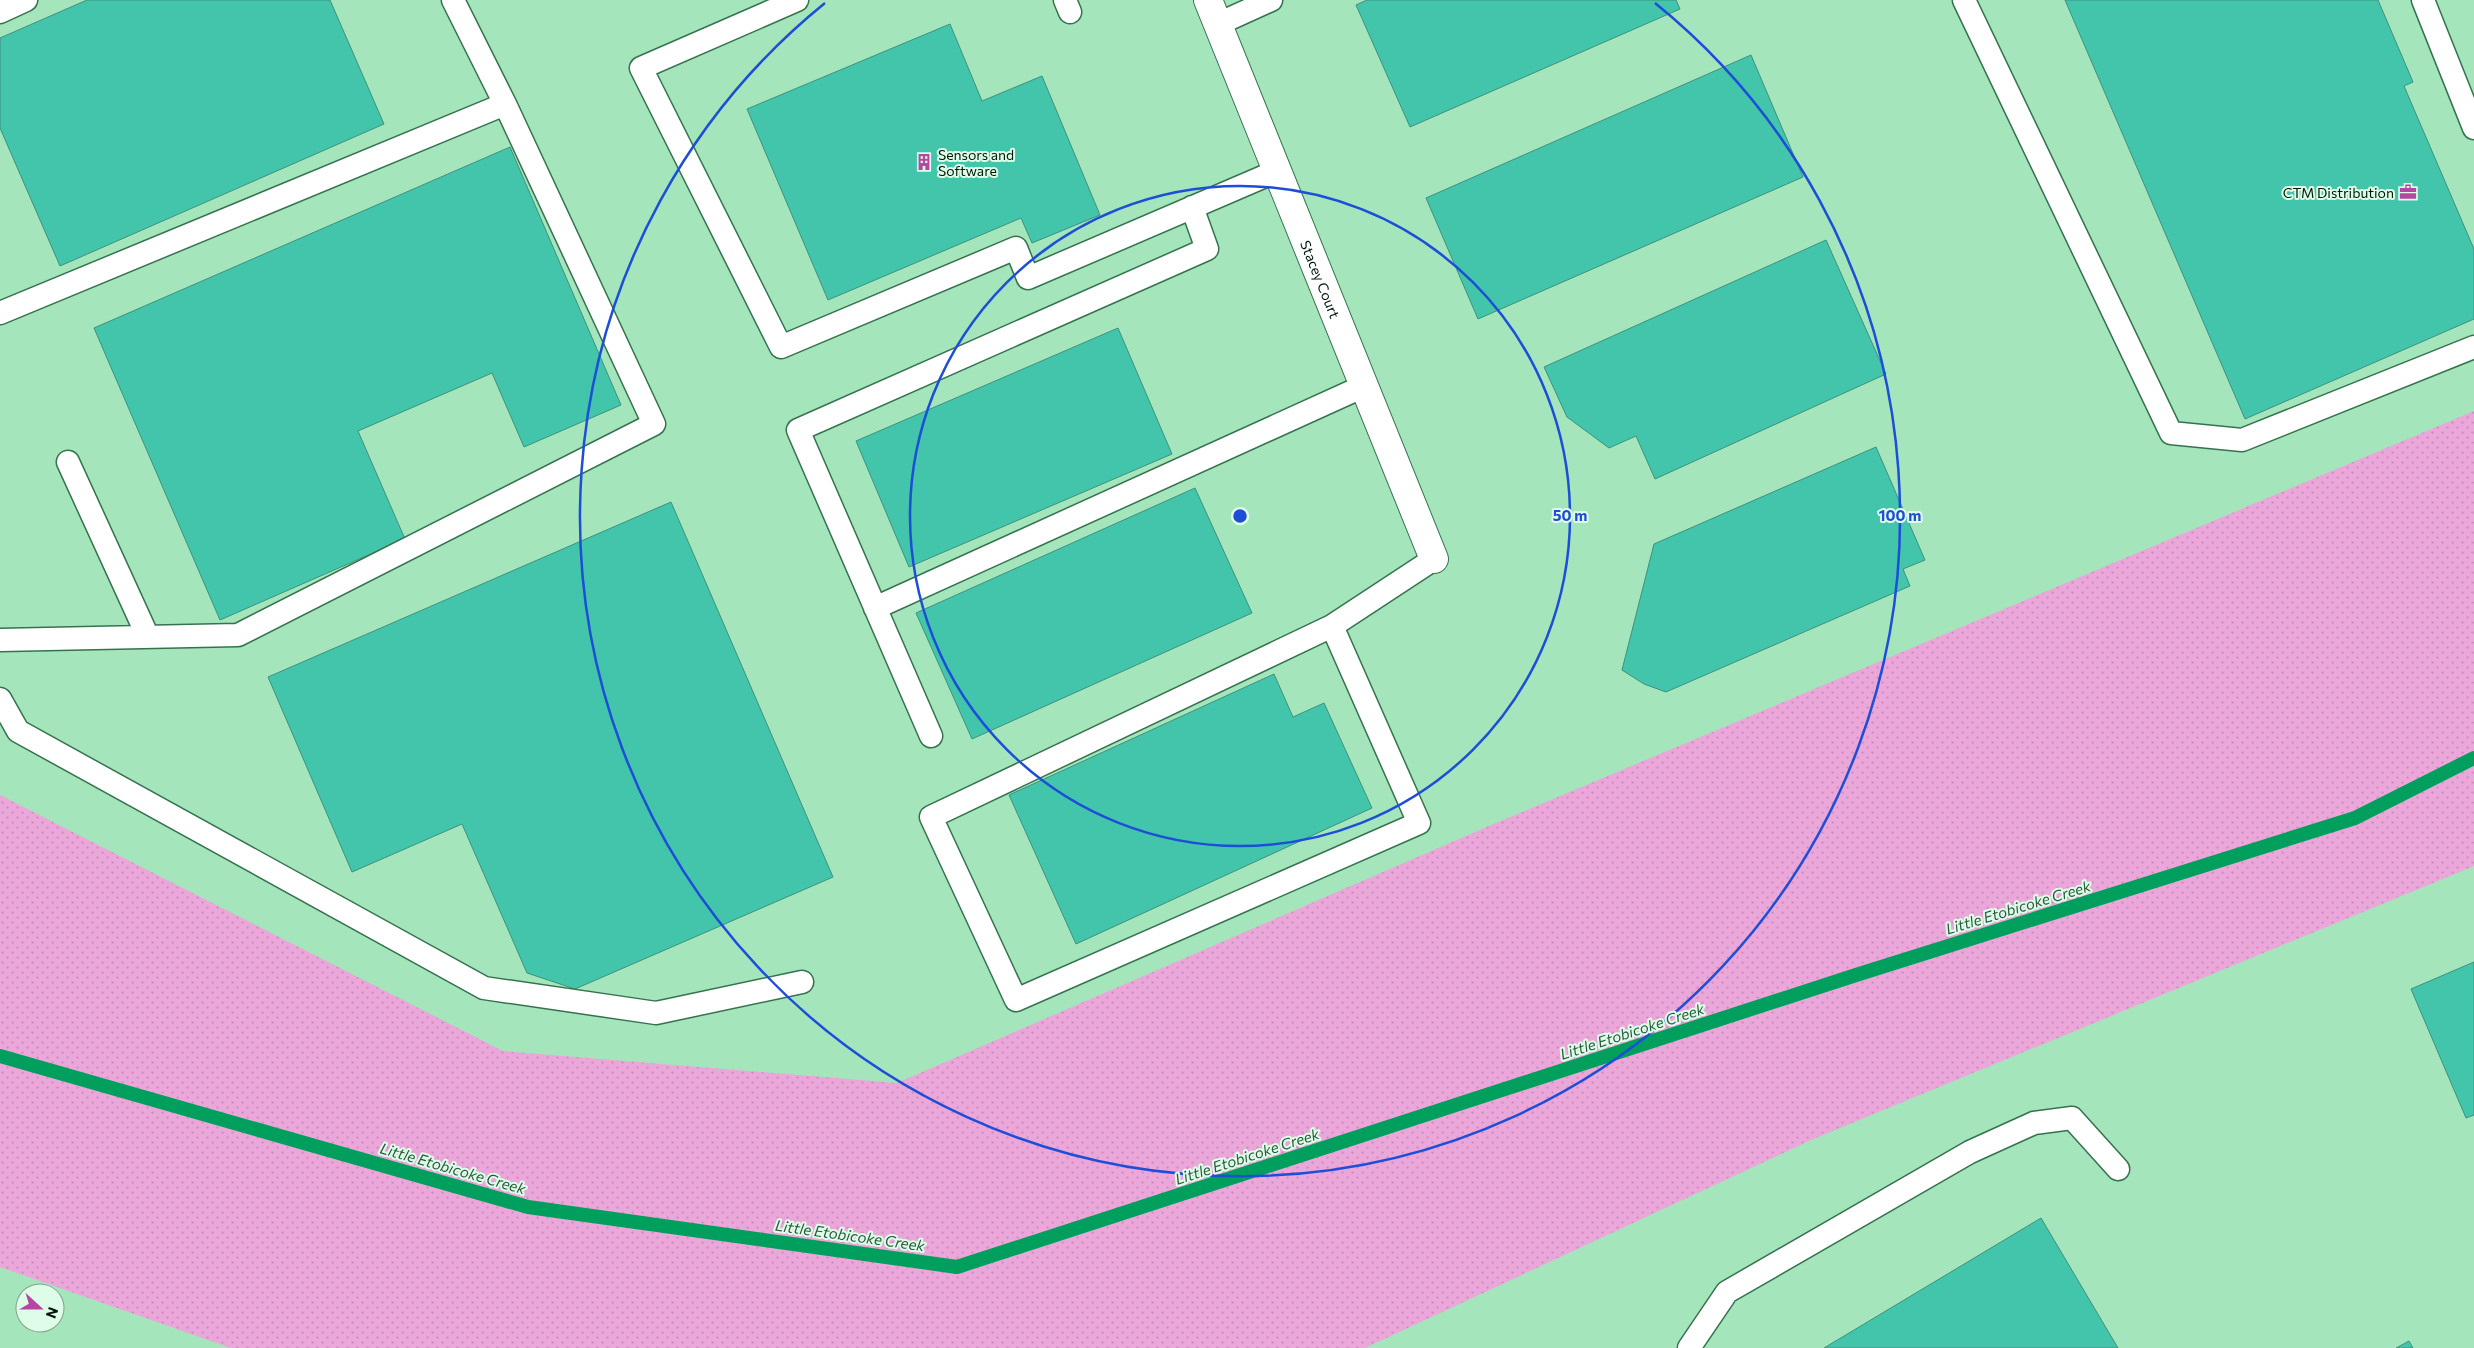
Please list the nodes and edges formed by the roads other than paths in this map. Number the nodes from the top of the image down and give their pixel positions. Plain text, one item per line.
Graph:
1 (26, 0) edge
2 (453, 0) edge
3 (798, 0) edge
4 (1271, 0) edge
5 (1964, 0) edge
6 (2423, 0) edge
7 (0, 12) edge
8 (1213, 12) edge
9 (505, 104) junction
10 (2474, 128) edge
11 (1277, 171) junction
12 (1192, 207) junction
13 (0, 313) edge
14 (2474, 347) edge
15 (1364, 386) junction
16 (68, 462) dead end
17 (1434, 559) joint
18 (875, 608) junction
19 (1332, 626) junction
20 (148, 637) junction
21 (0, 640) edge
22 (0, 699) edge
23 (931, 736) dead end
24 (802, 982) dead end
25 (2118, 1168) dead end
26 (1689, 1348) edge

1 - 7 lane
2 - 9 lane
3 - 12 lane
4 - 8 lane
5 - 14 lane
6 - 10 lane
8 - 11 street, Stacey Court
9 - 13 lane
9 - 20 lane
11 - 12 lane
11 - 15 street, Stacey Court
12 - 18 lane
15 - 17 street, Stacey Court
15 - 18 lane
16 - 20 lane
17 - 19 lane
18 - 23 lane
19 - 19 lane
20 - 21 lane
22 - 24 lane
25 - 26 lane

